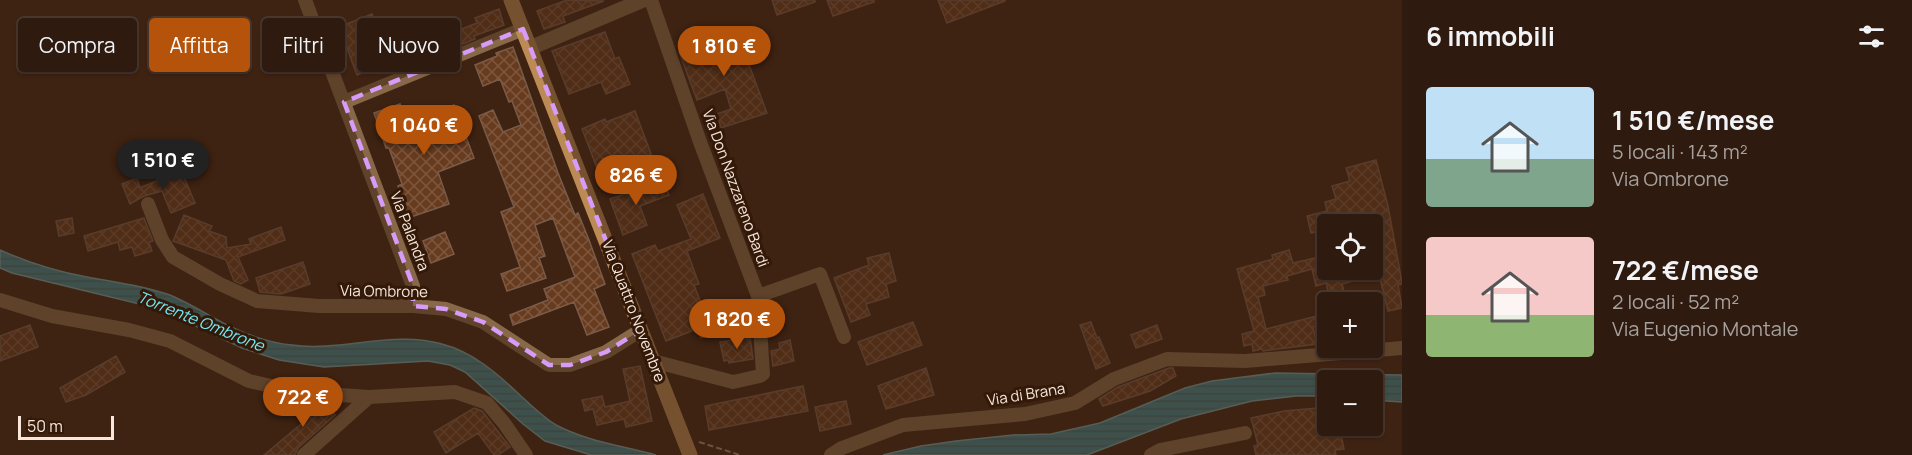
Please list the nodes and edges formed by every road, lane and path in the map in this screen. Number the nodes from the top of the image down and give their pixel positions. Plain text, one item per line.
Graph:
1 (305, 0) edge
2 (511, 0) edge
3 (644, 0) edge
4 (651, 0) edge
5 (523, 29) junction
6 (530, 48) junction
7 (344, 102) junction
8 (148, 204) dead end
9 (758, 296) junction
10 (0, 300) edge
11 (413, 306) junction
12 (641, 330) junction
13 (844, 337) dead end
14 (1402, 348) edge
15 (653, 362) junction
16 (369, 397) junction
17 (1245, 433) dead end
18 (684, 440) junction
19 (304, 455) edge
20 (526, 455) edge
21 (690, 455) edge
22 (740, 455) edge
23 (831, 455) edge
24 (1151, 455) edge

1 - 7 street, Via Palandra
2 - 5 main road, Via Quattro Novembre
3 - 6 street
4 - 9 street, Via Don Nazzareno Bardi
5 - 6 main road, Via Quattro Novembre
5 - 7 street
6 - 12 main road, Via Quattro Novembre
7 - 11 street, Via Palandra
8 - 11 street, Via Ombrone
9 - 13 street
9 - 15 street, Via Don Nazzareno Bardi
10 - 16 street
11 - 12 street, Via Ombrone
12 - 15 main road, Via Quattro Novembre
14 - 23 street, Via di Brana
15 - 18 main road, Via Quattro Novembre
16 - 19 street
16 - 20 street
17 - 24 street
18 - 21 main road, Via Quattro Novembre
18 - 22 path

